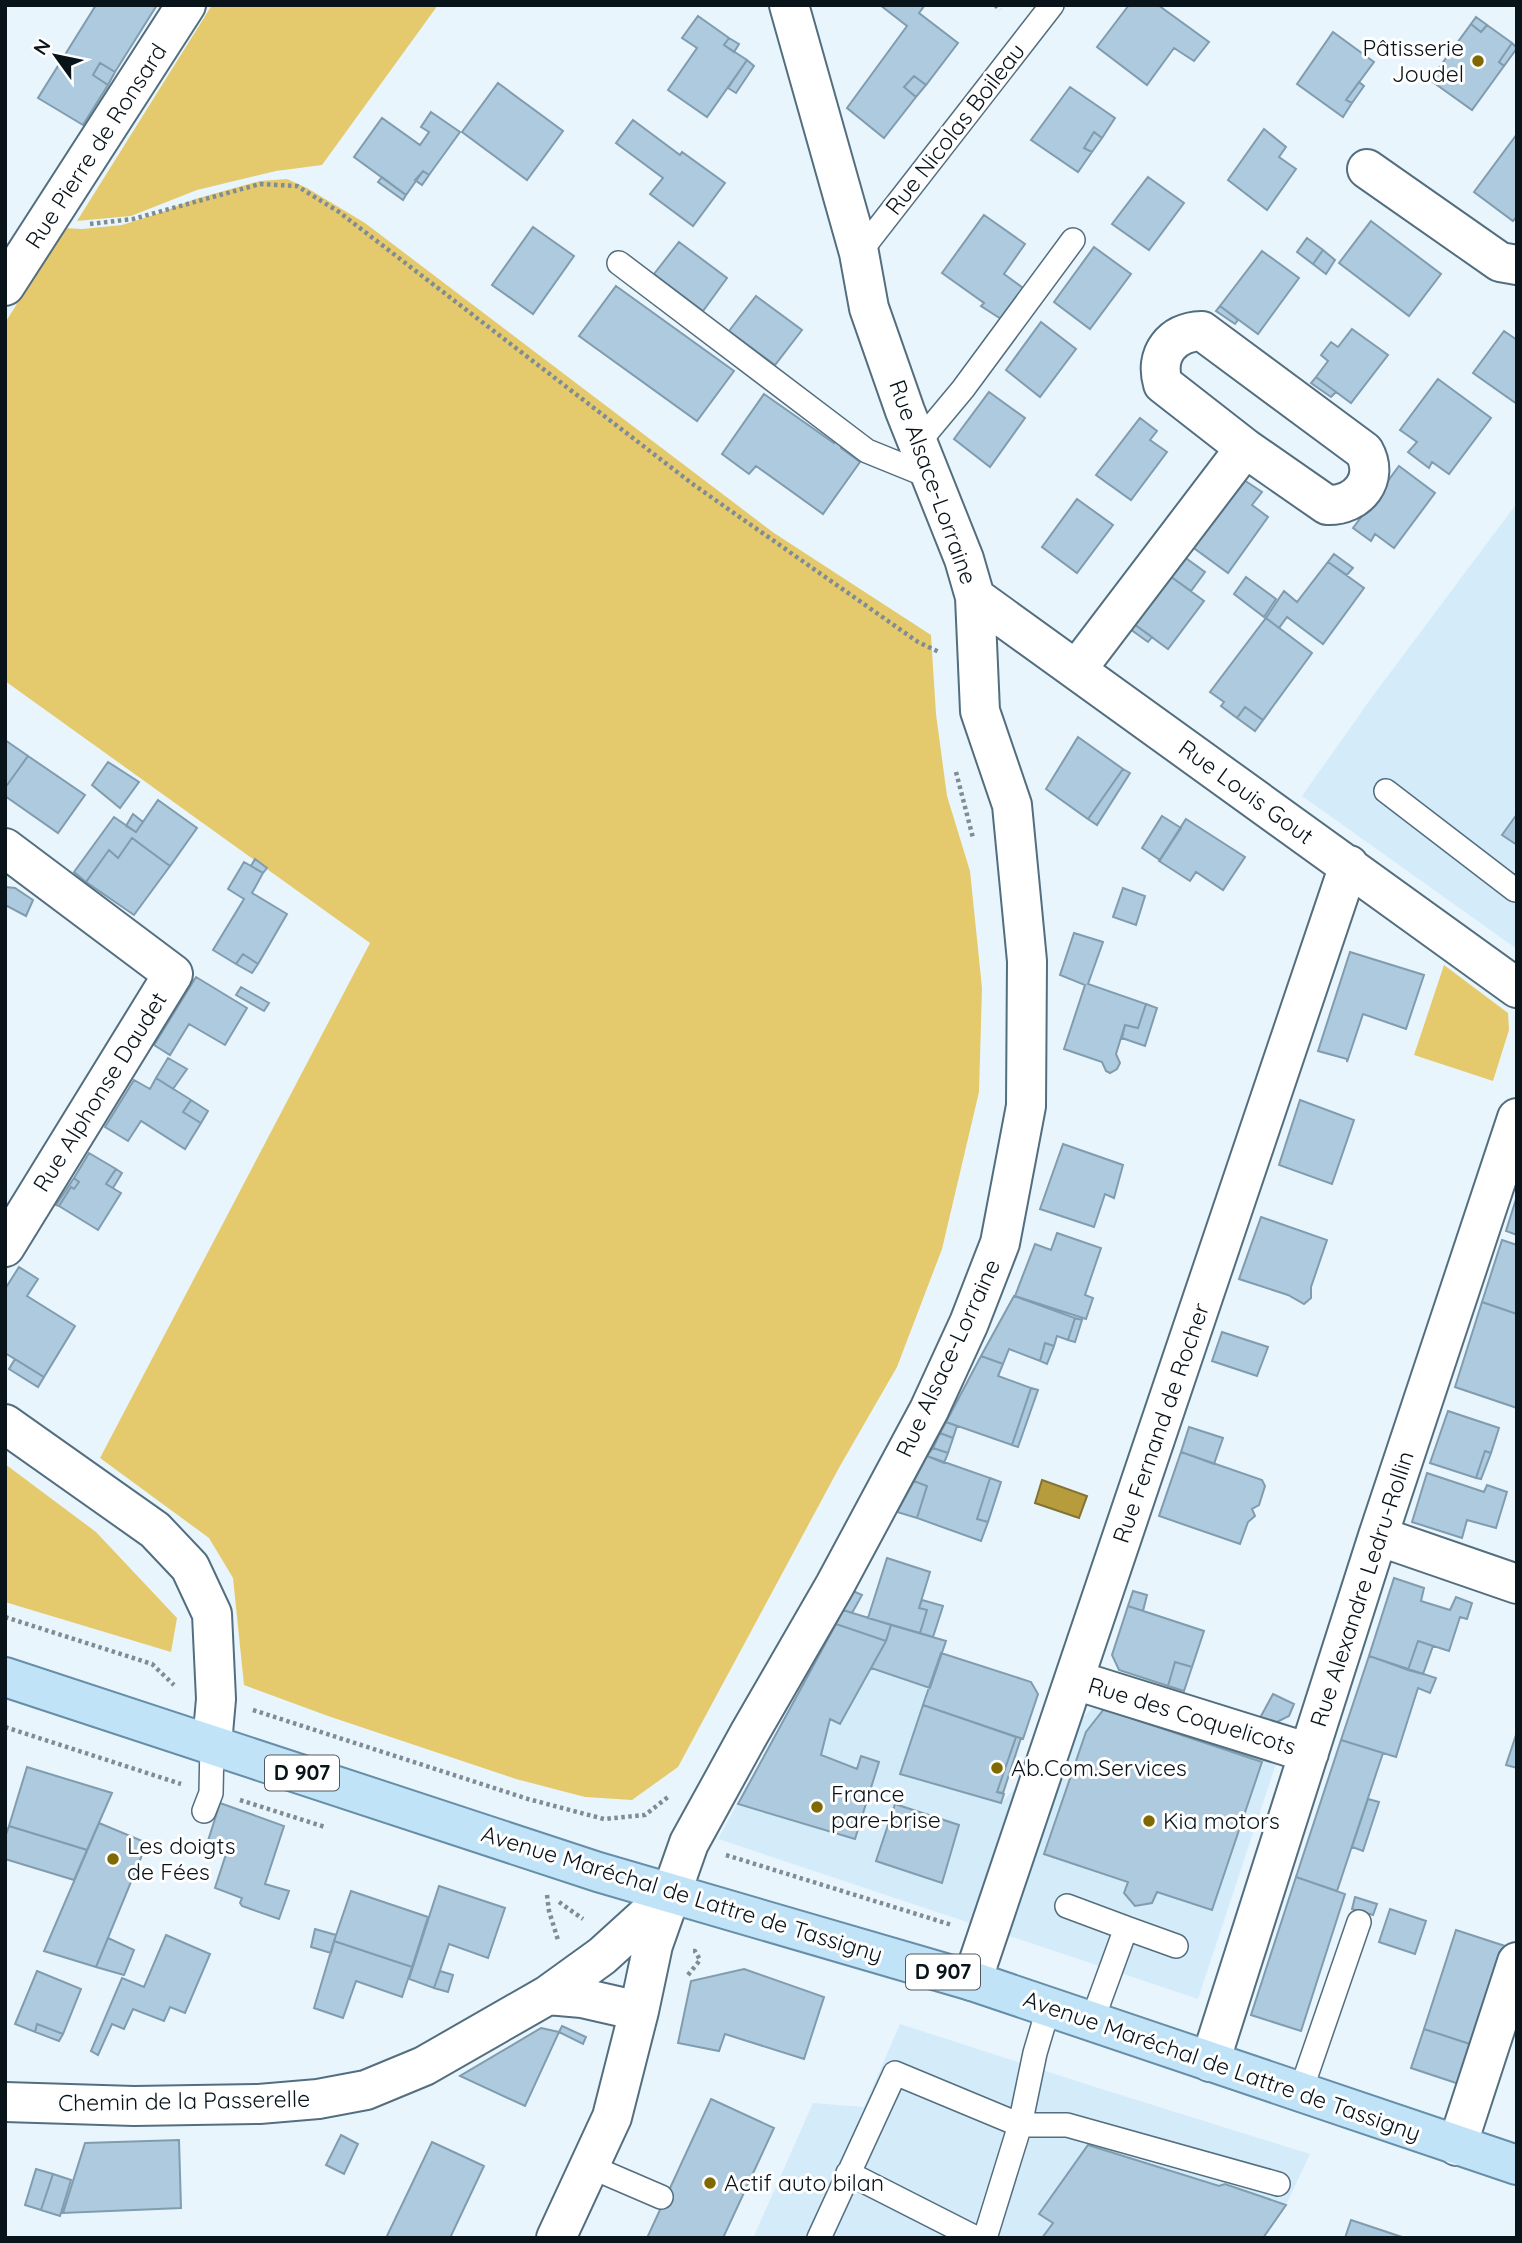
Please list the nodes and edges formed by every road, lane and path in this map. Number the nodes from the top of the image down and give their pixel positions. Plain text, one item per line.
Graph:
1 (186, 5) edge
2 (789, 5) edge
3 (995, 5) edge
4 (1052, 5) edge
5 (1000, 10) dead end
6 (1367, 169) dead end
7 (47, 222) junction
8 (1073, 240) dead end
9 (859, 253) junction
10 (619, 263) dead end
11 (1517, 265) edge
12 (5, 286) edge
13 (1245, 448) junction
14 (925, 460) junction
15 (975, 597) junction
16 (948, 656) dead end
17 (1077, 669) junction
18 (955, 767) dead end
19 (1386, 791) dead end
20 (974, 842) dead end
21 (5, 848) edge
22 (1349, 865) junction
23 (1517, 887) edge
24 (1517, 988) edge
25 (1517, 1118) edge
26 (5, 1247) edge
27 (5, 1424) edge
28 (1378, 1536) junction
29 (1517, 1584) edge
30 (5, 1617) edge
31 (5, 1677) edge
32 (1075, 1680) junction
33 (174, 1685) dead end
34 (248, 1709) dead end
35 (5, 1727) edge
36 (212, 1744) junction
37 (1309, 1753) junction
38 (677, 1790) dead end
39 (208, 1802) junction
40 (332, 1829) dead end
41 (724, 1854) dead end
42 (535, 1891) dead end
43 (672, 1893) junction
44 (547, 1894) junction
45 (1067, 1906) dead end
46 (584, 1920) dead end
47 (1359, 1922) dead end
48 (1126, 1928) junction
49 (965, 1929) dead end
50 (1176, 1946) dead end
51 (560, 1947) dead end
52 (1517, 1962) edge
53 (972, 1981) junction
54 (548, 1995) junction
55 (1049, 2006) junction
56 (639, 2011) junction
57 (1093, 2021) junction
58 (1210, 2062) junction
59 (1300, 2093) junction
60 (6, 2106) edge
61 (1020, 2125) junction
62 (1457, 2146) junction
63 (1517, 2165) edge
64 (589, 2166) junction
65 (849, 2173) junction
66 (1278, 2184) dead end
67 (661, 2197) dead end
68 (556, 2238) edge
69 (819, 2238) edge
70 (976, 2238) edge
71 (985, 2238) edge

1 - 7 street, Rue Pierre de Ronsard
2 - 9 street, Rue Alsace-Lorraine
3 - 5 path
4 - 9 lane, Rue Nicolas Boileau
6 - 11 street
7 - 12 street, Rue Pierre de Ronsard
7 - 16 path
8 - 14 lane
9 - 14 street, Rue Alsace-Lorraine
10 - 14 lane
13 - 13 street
13 - 17 street
14 - 15 street, Rue Alsace-Lorraine
15 - 17 street, Rue Louis Gout
15 - 43 street, Rue Alsace-Lorraine
17 - 22 street, Rue Louis Gout
18 - 20 path
19 - 23 lane
21 - 26 street, Rue Alphonse Daudet
22 - 24 street, Rue Louis Gout
22 - 32 street, Rue Fernand de Rocher
25 - 28 street, Rue Alexandre Ledru-Rollin
27 - 36 street
28 - 29 street
28 - 37 street, Rue Alexandre Ledru-Rollin
30 - 33 path
31 - 36 main road, Avenue Maréchal de Lattre de Tassigny / D 907
32 - 37 street, Rue des Coquelicots
32 - 53 street, Rue Fernand de Rocher
34 - 38 path
35 - 39 path
36 - 39 lane
36 - 43 main road, Avenue Maréchal de Lattre de Tassigny / D 907
37 - 58 street, Rue Alexandre Ledru-Rollin
39 - 40 path
41 - 49 path
42 - 44 path
43 - 53 main road, Avenue Maréchal de Lattre de Tassigny / D 907
43 - 54 street, Chemin de la Passerelle
43 - 56 street, Rue Alsace-Lorraine
44 - 46 path
44 - 51 path
45 - 48 lane
47 - 59 lane
48 - 50 lane
48 - 57 lane
52 - 62 street
53 - 55 main road, Avenue Maréchal de Lattre de Tassigny / D 907
54 - 56 street
54 - 60 street, Chemin de la Passerelle
55 - 57 main road, Avenue Maréchal de Lattre de Tassigny / D 907
55 - 61 lane
56 - 64 street, Rue Alsace-Lorraine
57 - 58 main road, Avenue Maréchal de Lattre de Tassigny / D 907
58 - 59 main road, Avenue Maréchal de Lattre de Tassigny / D 907
59 - 62 main road, Avenue Maréchal de Lattre de Tassigny / D 907
61 - 65 lane
61 - 66 lane
61 - 71 lane
62 - 63 main road, Avenue Maréchal de Lattre de Tassigny / D 907
64 - 67 lane
64 - 68 street, Rue Alsace-Lorraine
65 - 69 lane
65 - 70 lane

